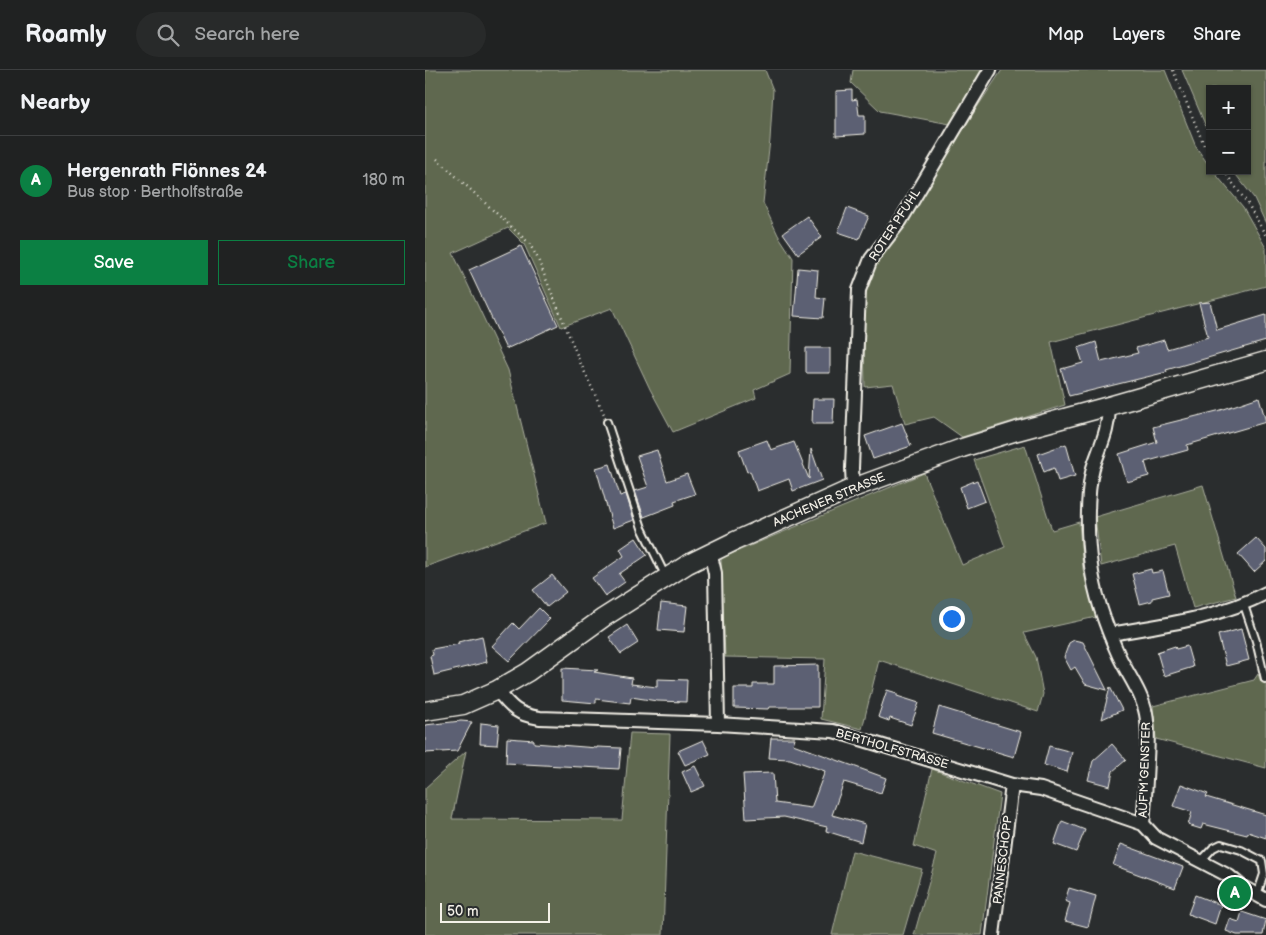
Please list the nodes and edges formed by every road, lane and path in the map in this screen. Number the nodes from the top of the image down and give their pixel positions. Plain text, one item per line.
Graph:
1 (990, 70) edge
2 (1173, 70) edge
3 (1206, 147) edge
4 (437, 159) dead end
5 (1227, 175) edge
6 (1266, 236) edge
7 (1266, 361) edge
8 (1109, 406) junction
9 (607, 422) joint
10 (853, 488) junction
11 (710, 552) junction
12 (666, 578) junction
13 (1266, 592) edge
14 (1243, 605) junction
15 (1110, 634) junction
16 (1265, 679) edge
17 (497, 690) junction
18 (425, 711) edge
19 (718, 724) junction
20 (1011, 785) junction
21 (1143, 824) junction
22 (1201, 861) junction
23 (1261, 898) edge
24 (993, 935) edge

1 - 10 street, ROTER PFUHL
2 - 3 path
4 - 9 path
5 - 6 path
7 - 8 street, AACHENER STRASSE
8 - 10 street, AACHENER STRASSE
8 - 15 street, AUF'M GENSTER
9 - 12 lane
10 - 11 street, AACHENER STRASSE
11 - 12 street, AACHENER STRASSE
11 - 19 street
12 - 17 street, AACHENER STRASSE
13 - 14 street
14 - 15 street
14 - 16 lane
15 - 21 street, AUF'M GENSTER
17 - 18 street, AACHENER STRASSE
17 - 19 street, BERTHOLFSTRASSE
19 - 20 street, BERTHOLFSTRASSE
20 - 21 street, BERTHOLFSTRASSE
20 - 24 street, PANNESCHOPP
21 - 22 street, BERTHOLFSTRASSE
22 - 23 street, BERTHOLFSTRASSE
22 - 23 lane

